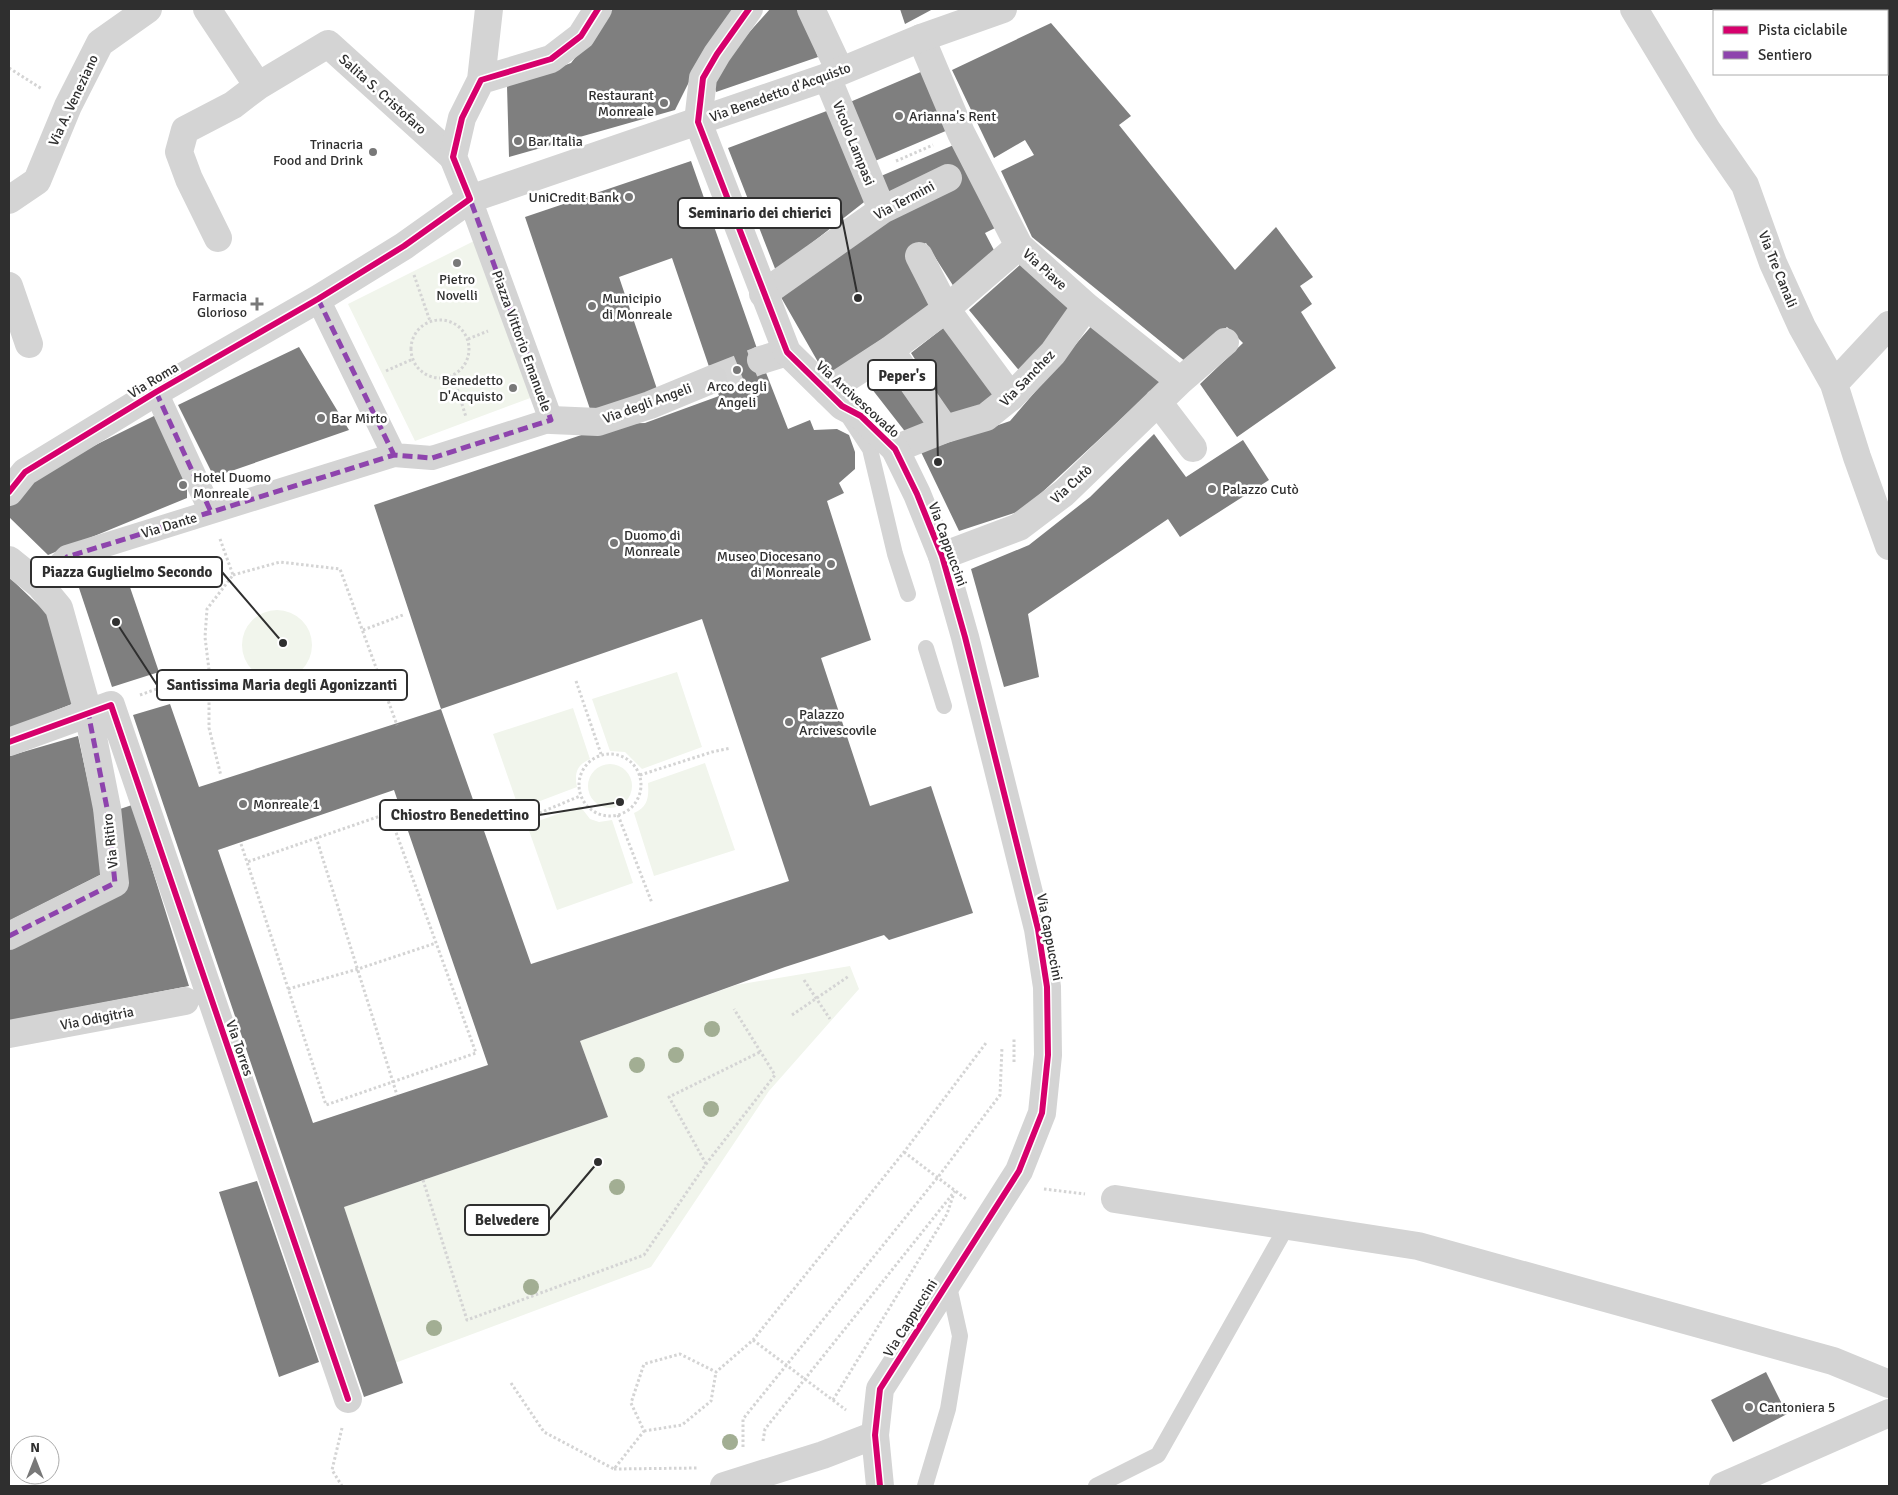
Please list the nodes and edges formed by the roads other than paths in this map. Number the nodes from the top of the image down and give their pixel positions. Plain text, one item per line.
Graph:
1 (148, 9) edge
2 (207, 9) edge
3 (489, 9) edge
4 (598, 9) edge
5 (749, 9) edge
6 (811, 9) edge
7 (1003, 9) edge
8 (1634, 9) edge
9 (921, 38) junction
10 (834, 74) junction
11 (481, 80) junction
12 (258, 86) junction
13 (698, 122) junction
14 (453, 157) junction
15 (964, 171) junction
16 (470, 199) junction
17 (9, 200) edge
18 (882, 210) junction
19 (218, 238) dead end
20 (404, 246) joint
21 (1019, 246) junction
22 (919, 256) dead end
23 (9, 286) edge
24 (763, 294) junction
25 (318, 299) junction
26 (1086, 306) junction
27 (946, 309) junction
28 (1889, 326) edge
29 (1225, 342) dead end
30 (29, 344) dead end
31 (890, 350) junction
32 (787, 352) junction
33 (761, 360) tunnel mouth
34 (713, 379) tunnel mouth
35 (1180, 381) junction
36 (1834, 384) junction
37 (156, 392) junction
38 (835, 398) junction
39 (1011, 398) junction
40 (1158, 402) junction
41 (550, 420) junction
42 (946, 429) junction
43 (1193, 448) dead end
44 (895, 449) junction
45 (394, 455) junction
46 (9, 492) edge
47 (211, 512) junction
48 (1889, 546) edge
49 (942, 556) junction
50 (9, 560) edge
51 (40, 585) junction
52 (908, 594) dead end
53 (926, 648) dead end
54 (111, 705) junction
55 (944, 706) dead end
56 (9, 742) edge
57 (9, 936) edge
58 (185, 1001) dead end
59 (9, 1034) edge
60 (1115, 1199) road end
61 (1287, 1226) junction
62 (948, 1282) junction
63 (1889, 1384) edge
64 (348, 1398) road end
65 (1889, 1413) edge
66 (875, 1435) junction
67 (714, 1477) edge
68 (880, 1486) edge
69 (925, 1486) edge
70 (1096, 1486) edge
71 (1723, 1486) edge

1 - 17 street, Via A. Veneziano
2 - 12 street
3 - 11 street
4 - 11 street
5 - 13 street
6 - 10 street, Vicolo Lampasi
7 - 9 street, Via Benedetto d'Acquisto
8 - 36 street, Via Tre Canali
9 - 10 street, Via Benedetto d'Acquisto
9 - 15 street, Via Piave
10 - 13 street, Via Benedetto d'Acquisto
10 - 18 street, Vicolo Lampasi
11 - 14 street
12 - 14 street, Salita S. Cristofaro
12 - 19 street, Salita S. Cristofaro
13 - 16 street, Via Benedetto d'Acquisto
13 - 24 street, Via Arcivescovado
14 - 16 street
15 - 18 street, Via Termini
15 - 21 street, Via Piave
16 - 20 street, Via Benedetto d'Acquisto
16 - 41 street, Piazza Vittorio Emanuele
18 - 24 street, Via Termini
20 - 25 street, Via Roma
21 - 26 street, Via Piave
21 - 27 street
22 - 27 street
23 - 30 street
24 - 32 street, Via Arcivescovado
25 - 37 street, Via Roma
25 - 45 street
26 - 35 street, Via Piave
26 - 39 street, Via Sanchez
27 - 31 street
27 - 39 street
28 - 36 street
29 - 35 street
31 - 38 street
31 - 42 street
32 - 33 street
32 - 38 street, Via Arcivescovado
34 - 41 street, Via degli Angeli
35 - 40 street, Via Cutò
36 - 48 street, Via Tre Canali
37 - 46 street, Via Roma
37 - 47 street
38 - 44 street, Via Arcivescovado
38 - 52 lane
39 - 42 street, Via Sanchez
40 - 43 street
40 - 49 street, Via Cutò
41 - 45 street, Piazza Vittorio Emanuele
42 - 44 street, Via Sanchez
44 - 49 street, Via Cappuccini
45 - 47 street, Via Dante
47 - 51 street, Via Dante
49 - 62 street, Via Cappuccini
50 - 51 street
51 - 54 street
53 - 55 lane
54 - 56 street
54 - 57 street, Via Ritiro
54 - 64 street, Via Torres
58 - 59 street, Via Odigitria
60 - 61 street
61 - 63 street
61 - 70 lane
62 - 66 street, Via Cappuccini
62 - 69 lane
65 - 71 street
66 - 67 street
66 - 68 street, Via Cappuccini

